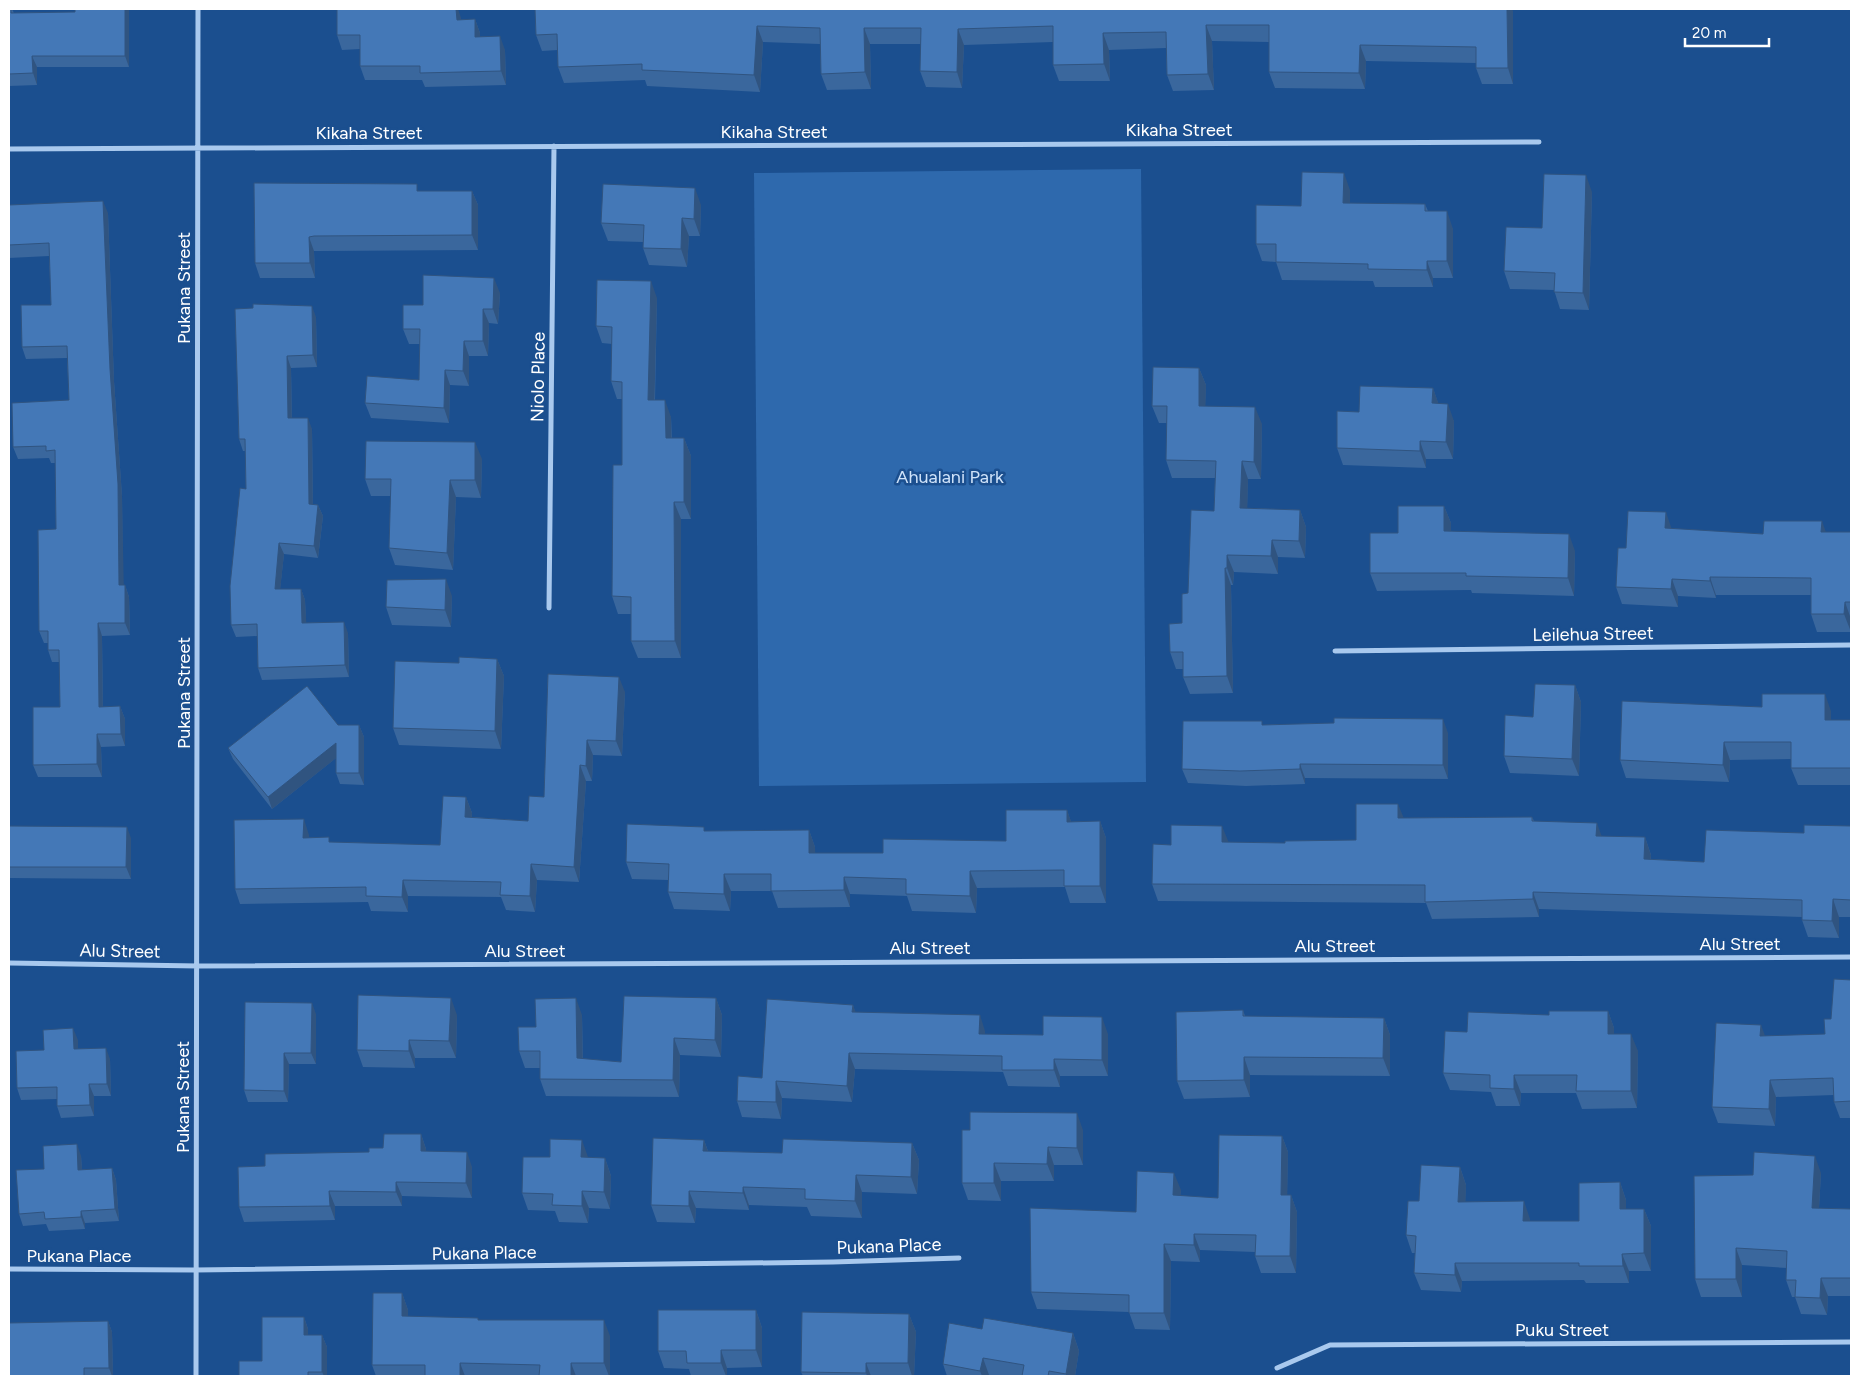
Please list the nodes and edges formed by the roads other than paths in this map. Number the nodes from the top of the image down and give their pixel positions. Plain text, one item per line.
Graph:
1 (198, 9) edge
2 (1539, 142) dead end
3 (554, 146) junction
4 (197, 148) junction
5 (9, 149) edge
6 (549, 608) dead end
7 (1851, 646) edge
8 (1335, 651) dead end
9 (1851, 957) edge
10 (9, 964) edge
11 (198, 966) junction
12 (959, 1258) dead end
13 (9, 1269) edge
14 (195, 1270) junction
15 (1851, 1342) edge
16 (1278, 1368) dead end
17 (196, 1376) edge

1 - 4 street, Pukana Street
2 - 3 street, Kikaha Street
3 - 4 street, Kikaha Street
3 - 6 street, Niolo Place
4 - 5 street, Kikaha Street
4 - 11 street, Pukana Street
7 - 8 street, Leilehua Street
9 - 11 street, Alu Street
10 - 11 street, Alu Street
11 - 14 street, Pukana Street
12 - 14 street, Pukana Place
13 - 14 street, Pukana Place
14 - 17 street, Pukana Street
15 - 16 street, Puku Street

